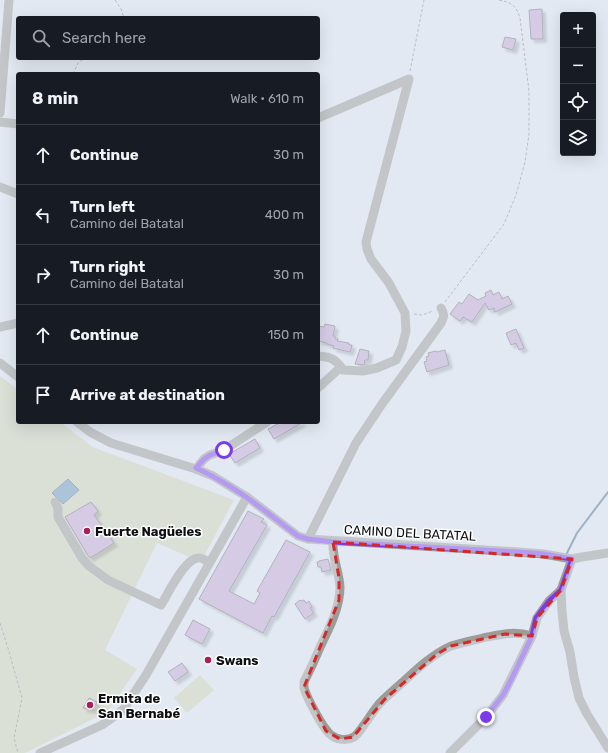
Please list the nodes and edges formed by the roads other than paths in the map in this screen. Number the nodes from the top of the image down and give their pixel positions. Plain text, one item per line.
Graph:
1 (9, 0) edge
2 (3, 46) edge
3 (0, 113) edge
4 (320, 117) edge
5 (0, 122) edge
6 (16, 124) edge
7 (0, 187) edge
8 (16, 193) edge
9 (441, 308) road end
10 (16, 323) edge
11 (0, 327) edge
12 (320, 356) edge
13 (0, 363) edge
14 (340, 367) junction
15 (16, 375) edge
16 (320, 386) edge
17 (80, 424) edge
18 (264, 424) edge
19 (196, 468) junction
20 (247, 497) junction
21 (55, 502) dead end
22 (308, 539) junction
23 (333, 542) junction
24 (608, 553) edge
25 (572, 559) junction
26 (210, 562) junction
27 (561, 590) junction
28 (532, 636) junction
29 (608, 748) edge
30 (40, 753) edge
31 (450, 753) edge

1 - 2 street
2 - 3 street
4 - 14 street
5 - 6 street
7 - 8 street
9 - 22 street
10 - 11 street
12 - 14 street
13 - 15 street
14 - 16 street
17 - 19 street, CAMINO DEL BATATAL
18 - 19 street
19 - 20 street, CAMINO DEL BATATAL
20 - 22 street, CAMINO DEL BATATAL
20 - 26 street
21 - 26 street
22 - 23 street, CAMINO DEL BATATAL
23 - 25 street, CAMINO DEL BATATAL
23 - 28 street
24 - 25 street
25 - 27 street
26 - 30 street
27 - 28 street
27 - 29 street
28 - 31 street

